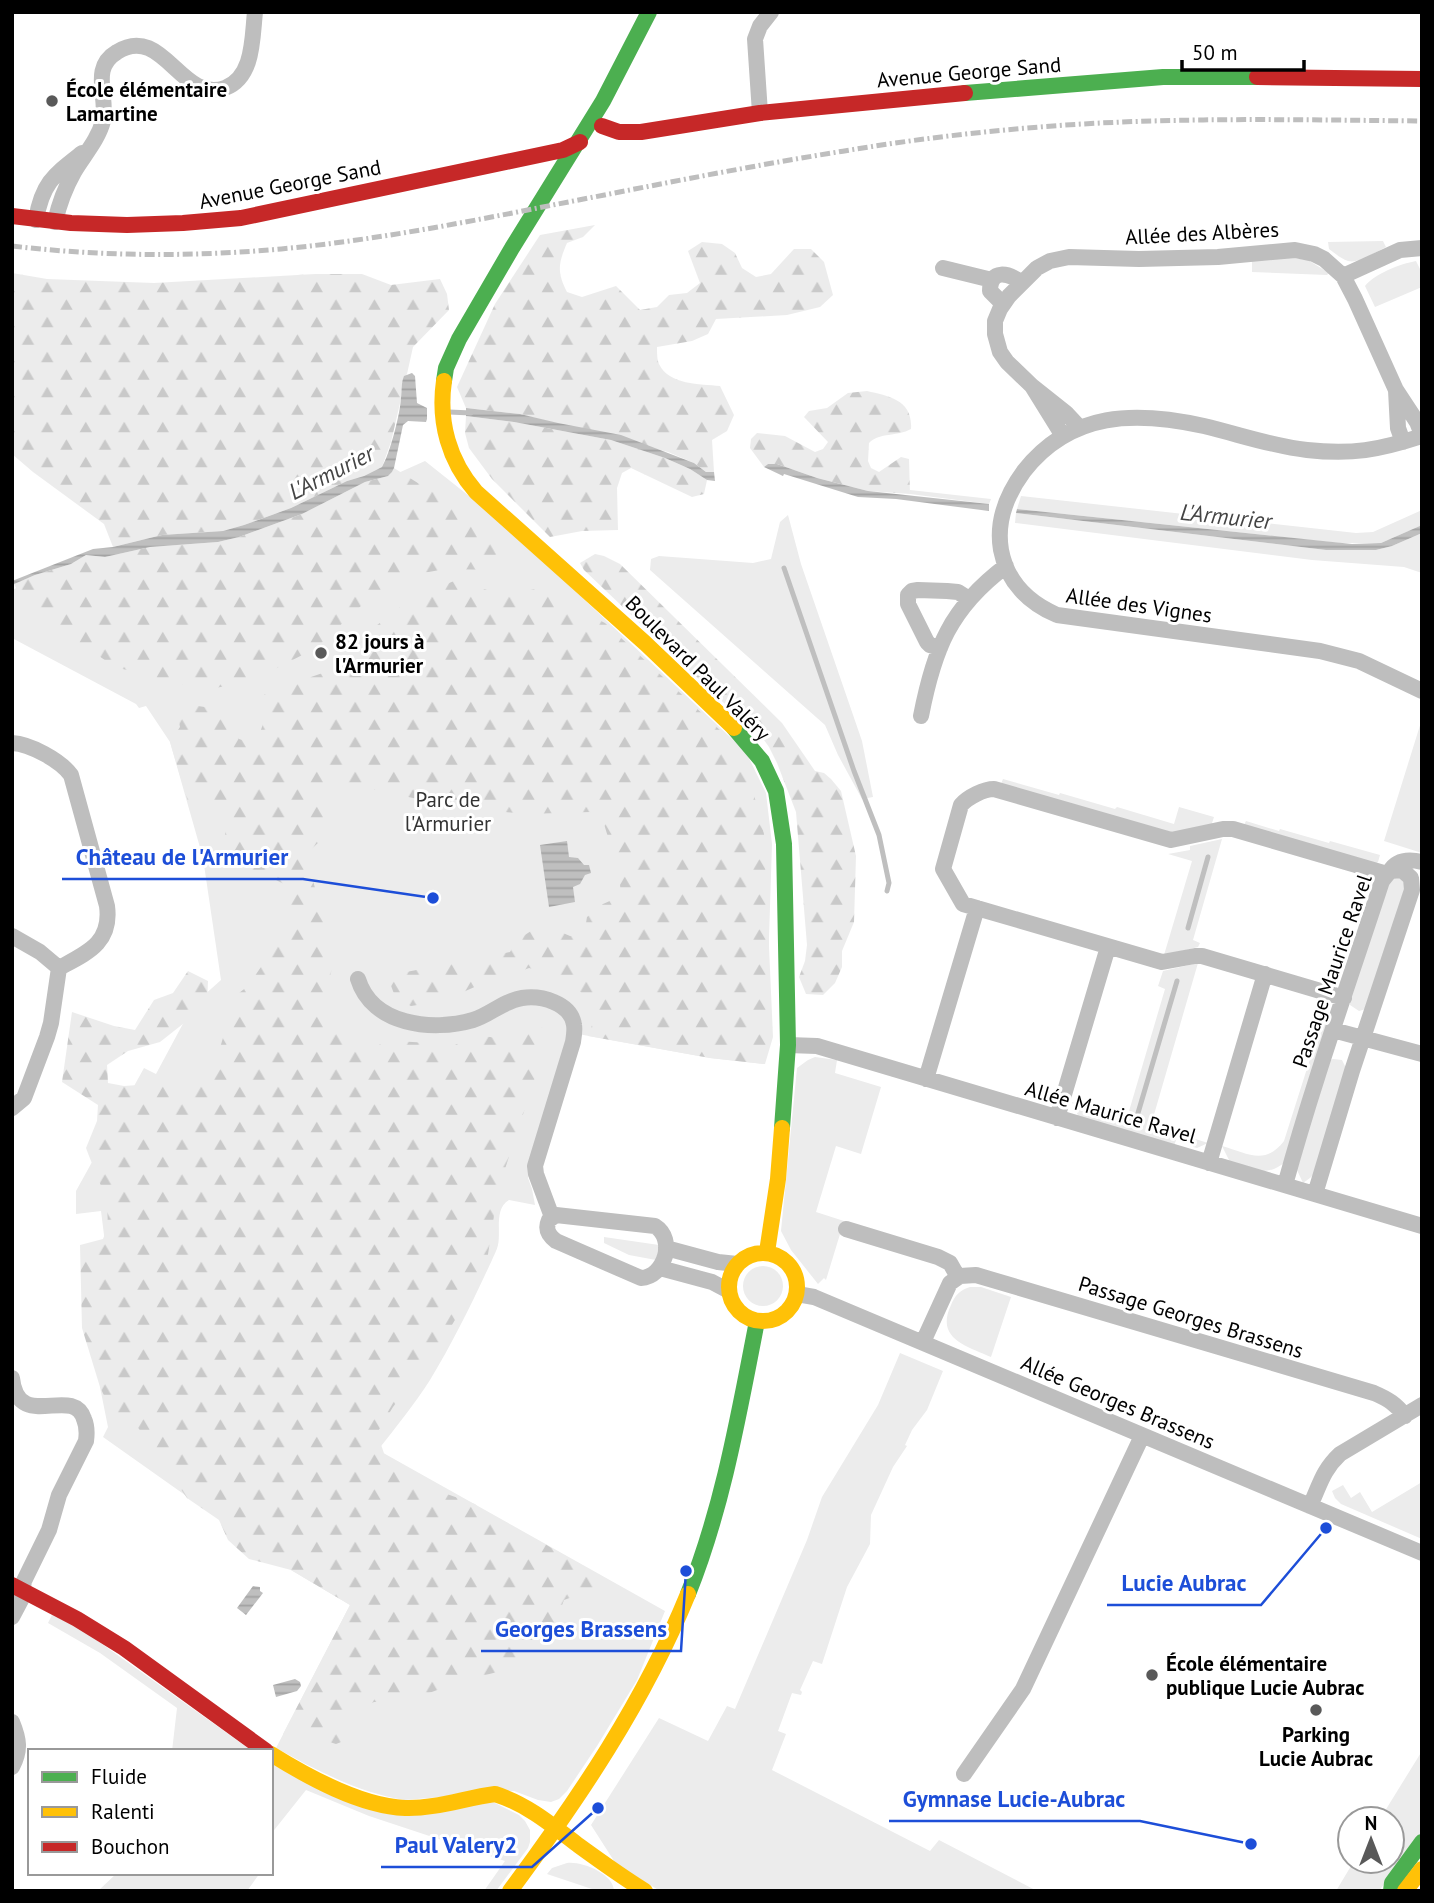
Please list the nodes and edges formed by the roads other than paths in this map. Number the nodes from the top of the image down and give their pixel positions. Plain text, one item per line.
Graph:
1 (255, 12) edge
2 (649, 12) edge
3 (665, 12) edge
4 (771, 12) edge
5 (1422, 79) edge
6 (760, 113) junction
7 (602, 126) junction
8 (576, 145) junction
9 (90, 148) junction
10 (530, 156) junction
11 (545, 193) junction
12 (12, 216) edge
13 (36, 220) junction
14 (55, 222) junction
15 (1422, 248) edge
16 (943, 268) dead end
17 (1343, 275) junction
18 (992, 280) junction
19 (1022, 284) junction
20 (1003, 304) junction
21 (477, 309) junction
22 (1032, 386) junction
23 (1396, 390) junction
24 (1080, 428) junction
25 (1063, 436) junction
26 (1422, 436) edge
27 (1403, 442) junction
28 (1006, 566) junction
29 (969, 599) junction
30 (940, 648) junction
31 (1422, 691) edge
32 (920, 716) dead end
33 (12, 743) edge
34 (1422, 862) edge
35 (1388, 873) junction
36 (977, 908) junction
37 (12, 936) edge
38 (1108, 947) junction
39 (59, 968) junction
40 (1265, 974) junction
41 (358, 979) dead end
42 (1344, 998) junction
43 (1334, 1030) junction
44 (1363, 1039) junction
45 (788, 1045) junction
46 (1422, 1054) edge
47 (926, 1079) junction
48 (12, 1108) edge
49 (1057, 1118) junction
50 (1209, 1163) junction
51 (1285, 1185) junction
52 (1315, 1194) junction
53 (552, 1217) junction
54 (1422, 1226) edge
55 (846, 1229) dead end
56 (666, 1248) junction
57 (767, 1252) junction
58 (737, 1264) junction
59 (660, 1268) junction
60 (958, 1277) junction
61 (729, 1292) junction
62 (797, 1294) junction
63 (757, 1321) junction
64 (923, 1342) junction
65 (12, 1378) edge
66 (1422, 1405) edge
67 (1405, 1416) junction
68 (1142, 1436) junction
69 (1310, 1506) junction
70 (1422, 1553) edge
71 (18, 1587) edge
72 (12, 1617) edge
73 (12, 1722) edge
74 (263, 1749) edge
75 (273, 1755) edge
76 (12, 1767) edge
77 (964, 1774) dead end
78 (555, 1828) junction
79 (1422, 1842) edge
80 (1422, 1869) edge
81 (510, 1891) edge
82 (645, 1891) edge
83 (1391, 1891) edge
84 (1405, 1891) edge

1 - 9 street
2 - 8 street, Boulevard Paul Valéry
3 - 7 street, Boulevard Paul Valéry
4 - 6 street
5 - 6 street, Avenue George Sand
6 - 7 street, Avenue George Sand
7 - 8 street, Avenue George Sand
7 - 21 street, Boulevard Paul Valéry
8 - 10 street, Avenue George Sand
8 - 11 street, Boulevard Paul Valéry
9 - 13 street
9 - 14 street
10 - 11 street
10 - 14 street, Avenue George Sand
11 - 21 street, Boulevard Paul Valéry
12 - 13 street, Avenue George Sand
13 - 14 street, Avenue George Sand
15 - 17 street
16 - 18 street
17 - 19 street, Allée des Albères
17 - 23 street, Allée des Albères
18 - 19 street
18 - 20 street
19 - 20 street, Allée des Albères
20 - 22 street
21 - 45 street, Boulevard Paul Valéry
22 - 24 street
22 - 25 street
23 - 26 street, Allée des Albères
23 - 27 street, Allée des Albères
24 - 25 street, Allée des Vignes
24 - 27 street, Allée des Vignes
25 - 28 street, Allée des Vignes
26 - 27 street, Allée des Vignes
28 - 29 street
28 - 31 street, Allée des Vignes
29 - 30 street
29 - 30 street
30 - 32 street
33 - 39 street
34 - 35 street
35 - 36 street
35 - 42 street, Passage Maurice Ravel
35 - 44 street, Passage Maurice Ravel
36 - 38 street
36 - 47 street
37 - 39 street
38 - 40 street
38 - 49 street
39 - 48 street
40 - 42 street
40 - 50 street
41 - 53 street
42 - 43 street, Passage Maurice Ravel
43 - 44 street
43 - 51 street, Passage Maurice Ravel
44 - 46 street
44 - 52 street, Passage Maurice Ravel
45 - 47 street, Allée Maurice Ravel
45 - 57 street, Boulevard Paul Valéry
47 - 49 street, Allée Maurice Ravel
49 - 50 street, Allée Maurice Ravel
50 - 51 street, Allée Maurice Ravel
51 - 52 street, Allée Maurice Ravel
52 - 54 street, Allée Maurice Ravel
53 - 56 street
53 - 59 street
55 - 60 street
56 - 58 street
56 - 59 street
57 - 58 street
57 - 62 street
58 - 61 street
59 - 61 street
60 - 64 street
60 - 67 street, Passage Georges Brassens
61 - 63 street
62 - 63 street
62 - 64 street, Allée Georges Brassens
63 - 78 street
64 - 68 street, Allée Georges Brassens
65 - 71 street
66 - 67 street
67 - 69 street
68 - 69 street, Allée Georges Brassens
68 - 77 street
69 - 70 street, Allée Georges Brassens
71 - 72 street
71 - 74 street
73 - 76 street
75 - 78 street
78 - 81 street
78 - 82 street
79 - 83 street
80 - 84 street

